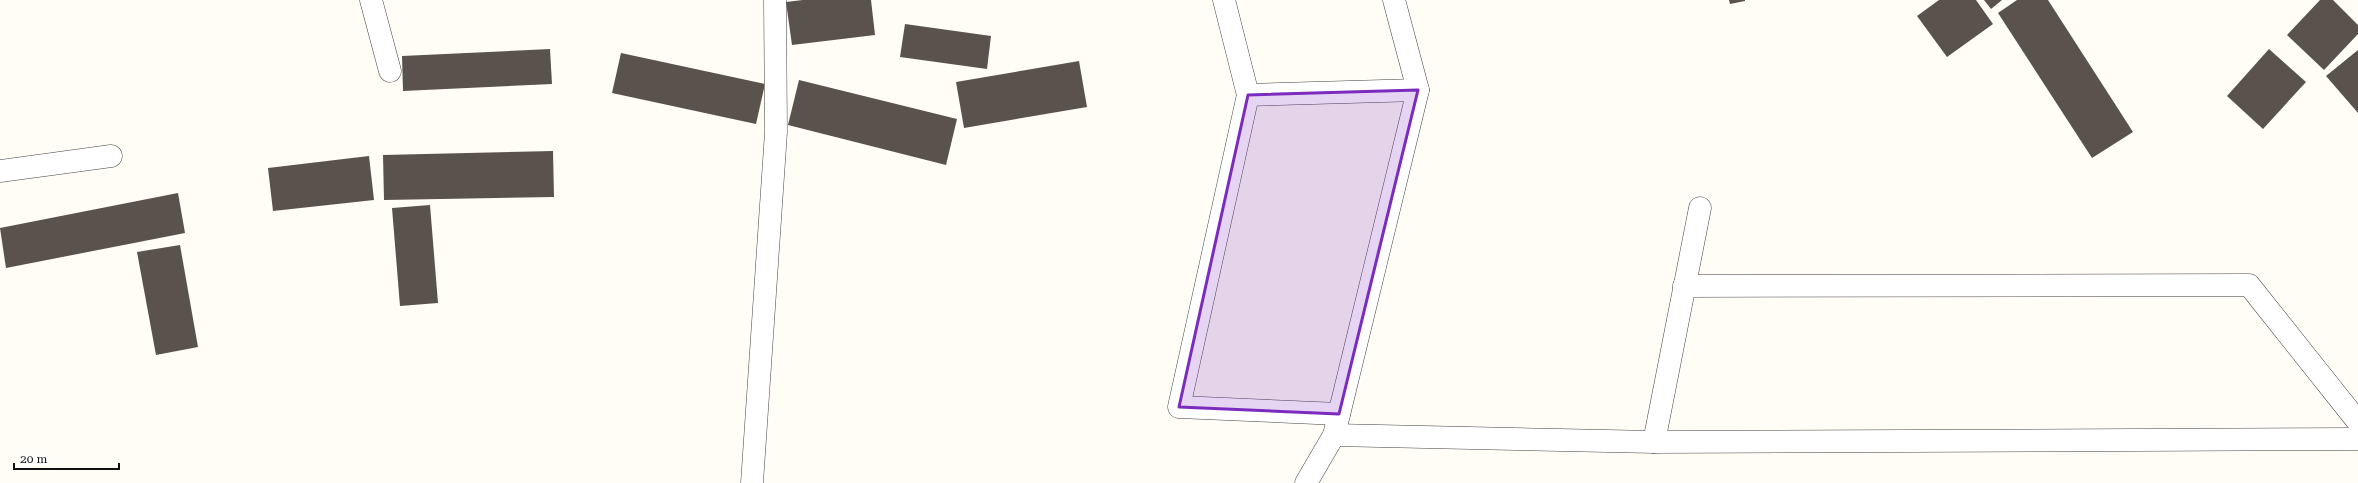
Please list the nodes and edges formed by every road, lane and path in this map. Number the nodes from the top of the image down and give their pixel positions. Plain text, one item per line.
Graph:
1 (372, 0) edge
2 (775, 0) edge
3 (1224, 0) edge
4 (1394, 0) edge
5 (390, 71) dead end
6 (1418, 90) junction
7 (1248, 95) junction
8 (111, 156) dead end
9 (0, 171) edge
10 (1700, 208) dead end
11 (1684, 286) junction
12 (1339, 414) junction
13 (2358, 422) edge
14 (1334, 435) junction
15 (2358, 439) edge
16 (1654, 442) junction
17 (752, 483) edge
18 (1306, 483) edge

1 - 5 street
2 - 17 street
3 - 7 street
4 - 6 street
6 - 7 street
6 - 12 street
7 - 12 street
8 - 9 street
10 - 11 street
11 - 13 street
11 - 16 street
12 - 14 street
14 - 16 street
14 - 18 street
15 - 16 street

